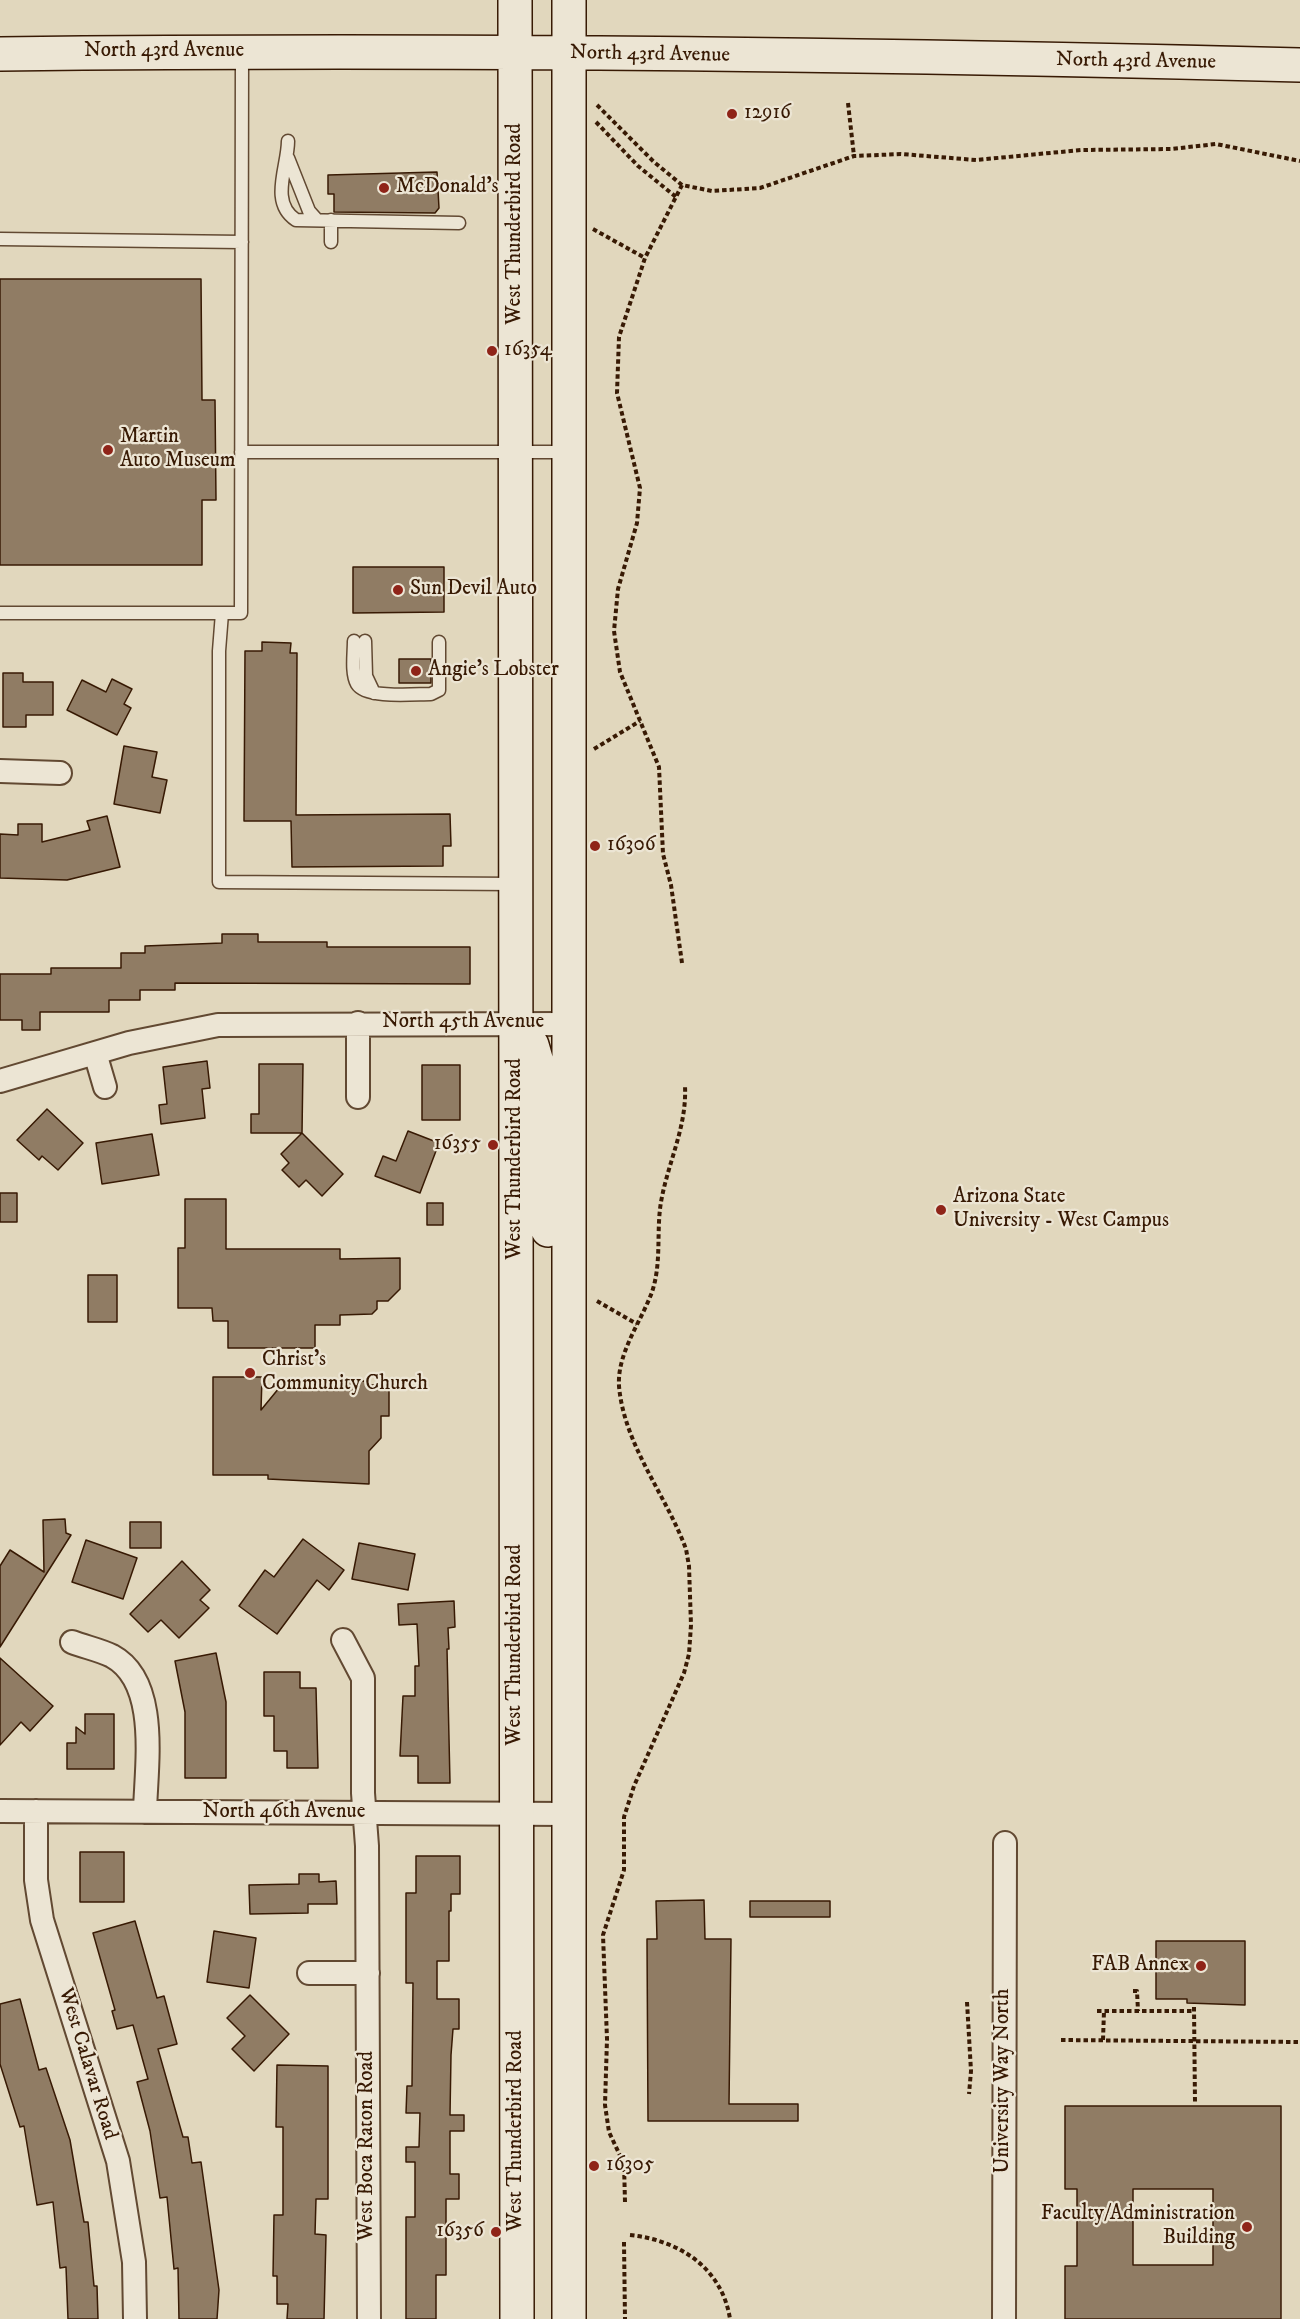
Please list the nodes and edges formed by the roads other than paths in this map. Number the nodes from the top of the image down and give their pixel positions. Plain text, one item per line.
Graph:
1 (515, 0) edge
2 (568, 0) edge
3 (242, 51) junction
4 (0, 54) edge
5 (515, 54) junction
6 (568, 54) junction
7 (1300, 65) edge
8 (288, 141) dead end
9 (288, 158) junction
10 (317, 220) junction
11 (331, 220) junction
12 (459, 224) dead end
13 (0, 239) edge
14 (242, 242) junction
15 (331, 242) dead end
16 (241, 452) junction
17 (516, 452) junction
18 (568, 453) junction
19 (0, 613) edge
20 (222, 613) junction
21 (359, 641) dead end
22 (439, 642) dead end
23 (516, 710) junction
24 (568, 710) junction
25 (0, 771) edge
26 (60, 773) dead end
27 (516, 884) junction
28 (358, 1023) junction
29 (516, 1023) junction
30 (568, 1024) junction
31 (95, 1053) junction
32 (0, 1081) edge
33 (105, 1087) dead end
34 (358, 1097) dead end
35 (568, 1337) junction
36 (343, 1640) dead end
37 (72, 1642) dead end
38 (0, 1811) edge
39 (36, 1811) junction
40 (145, 1812) junction
41 (364, 1813) junction
42 (517, 1814) junction
43 (568, 1814) junction
44 (1005, 1843) dead end
45 (309, 1973) dead end
46 (368, 1973) junction
47 (570, 2317) edge
48 (135, 2319) edge
49 (369, 2319) edge
50 (517, 2319) edge
51 (1004, 2319) edge

1 - 5 main road, West Thunderbird Road
2 - 6 main road
3 - 4 main road, North 43rd Avenue
3 - 5 main road, North 43rd Avenue
3 - 14 lane
5 - 6 main road, North 43rd Avenue
5 - 17 main road, West Thunderbird Road
6 - 7 main road, North 43rd Avenue
6 - 18 main road
8 - 9 lane
9 - 10 lane
9 - 10 lane
10 - 11 lane
11 - 12 lane
11 - 15 lane
13 - 14 lane
14 - 16 lane
16 - 17 lane
16 - 20 lane
17 - 18 lane
17 - 23 main road, West Thunderbird Road
18 - 24 main road
19 - 20 lane
20 - 27 lane
21 - 22 lane
23 - 24 main road
23 - 27 main road, West Thunderbird Road
24 - 30 main road
25 - 26 street
27 - 29 main road, West Thunderbird Road
28 - 29 street, North 45th Avenue
28 - 31 street, North 45th Avenue
28 - 34 street, North 45th Avenue
29 - 30 street, North 45th Avenue
29 - 35 main road
29 - 42 main road, West Thunderbird Road
30 - 35 main road
31 - 32 street, North 45th Avenue
31 - 33 street
35 - 43 main road
36 - 41 street, West Boca Raton Road
37 - 40 street
38 - 39 street, North 46th Avenue
39 - 40 street, North 46th Avenue
39 - 48 street, West Calavar Road
40 - 41 street, North 46th Avenue
41 - 42 street, North 46th Avenue
41 - 46 street, West Boca Raton Road
42 - 43 street, North 46th Avenue
42 - 50 main road, West Thunderbird Road
43 - 47 main road
44 - 51 street, University Way North
45 - 46 street
46 - 49 street, West Boca Raton Road

